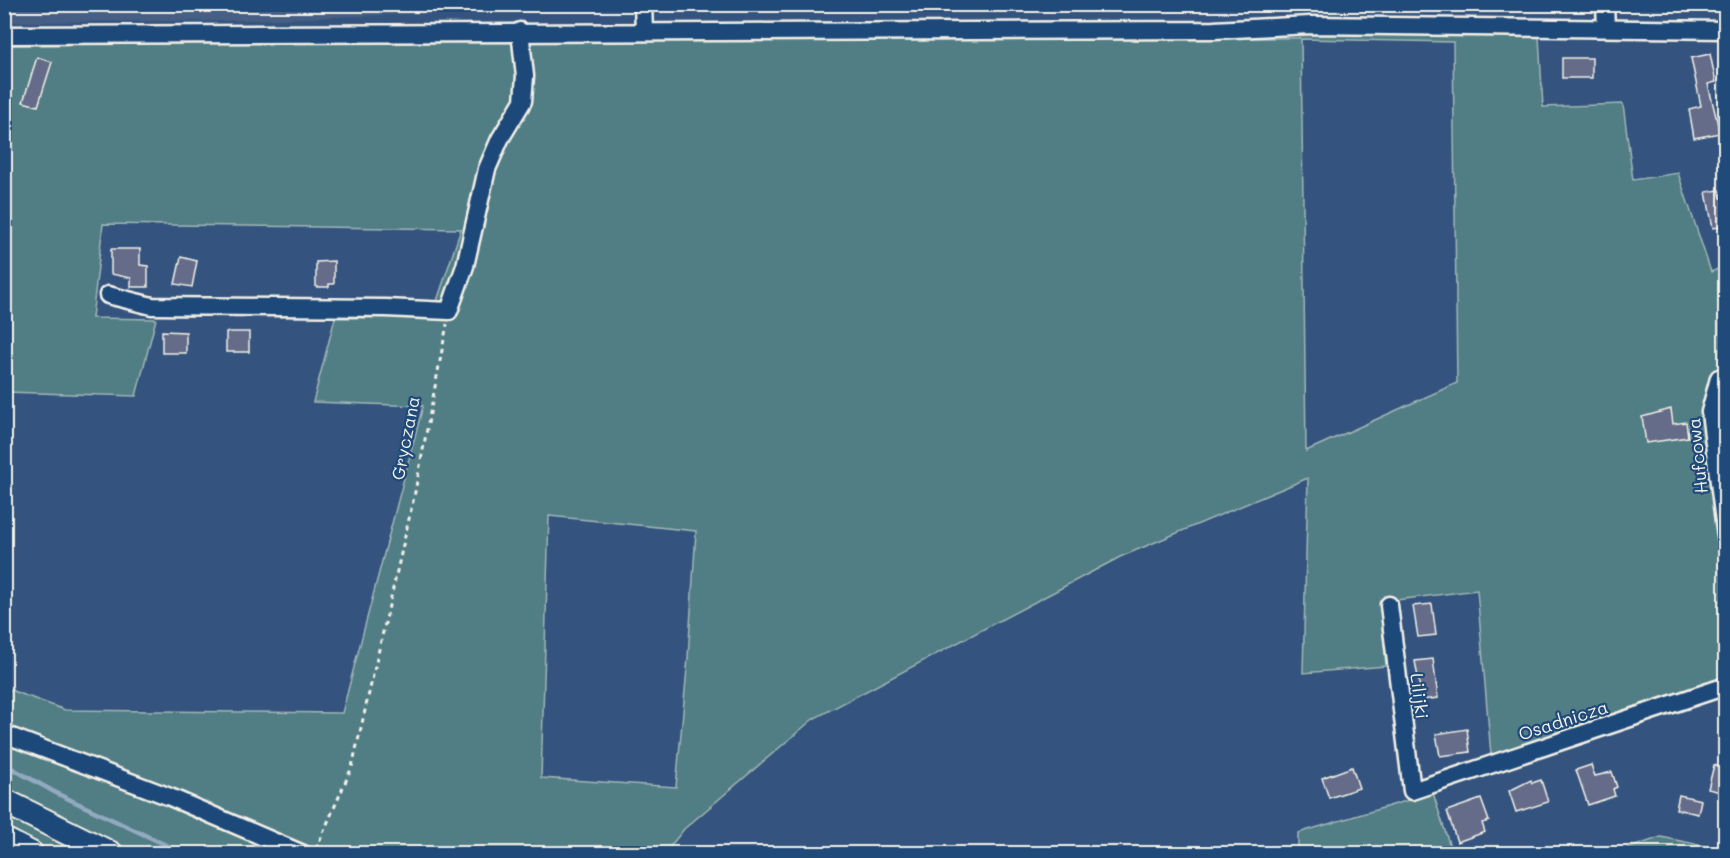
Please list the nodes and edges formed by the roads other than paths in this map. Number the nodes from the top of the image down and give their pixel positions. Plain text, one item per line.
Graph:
1 (643, 4) edge
2 (1605, 4) edge
3 (1606, 28) junction
4 (1725, 30) edge
5 (520, 31) junction
6 (644, 31) junction
7 (4, 35) edge
8 (108, 296) dead end
9 (1725, 376) edge
10 (1725, 537) edge
11 (1389, 605) dead end
12 (1725, 686) edge
13 (4, 734) edge
14 (1412, 790) joint
15 (4, 801) edge
16 (4, 840) edge
17 (31, 854) edge
18 (111, 854) edge
19 (303, 854) edge

1 - 6 street
2 - 3 street
3 - 4 street
3 - 6 street
5 - 6 street
5 - 7 street
5 - 8 street
9 - 10 street, Hufcowa
11 - 14 street, Lilijki
12 - 14 street, Osadnicza
13 - 19 street
15 - 18 highway
16 - 17 highway

